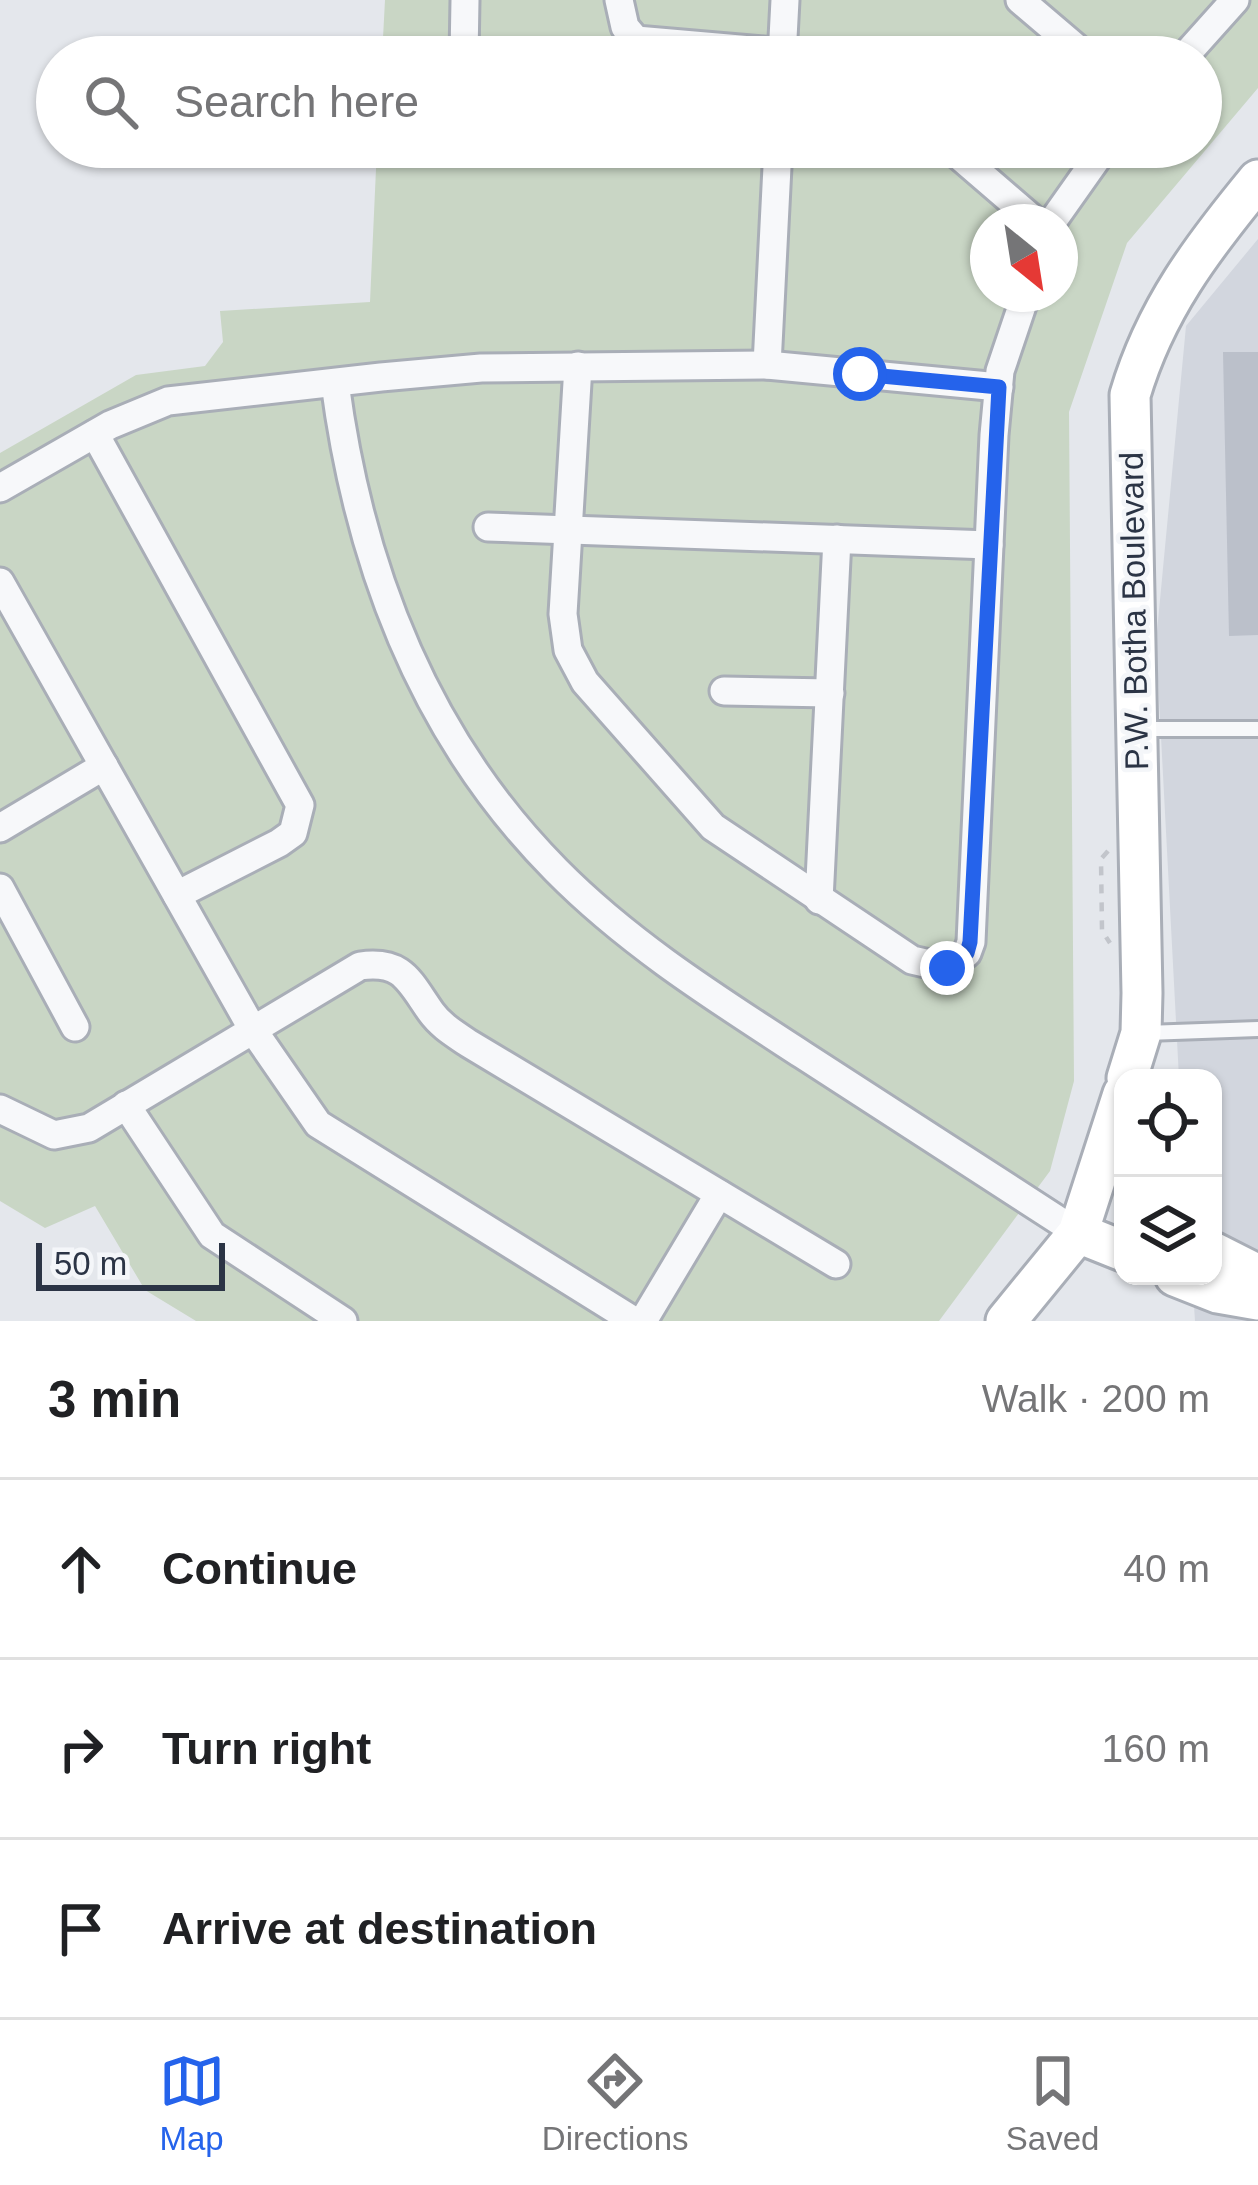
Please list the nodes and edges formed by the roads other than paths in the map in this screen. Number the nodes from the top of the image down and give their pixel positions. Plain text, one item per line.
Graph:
1 (465, 0) edge
2 (619, 0) edge
3 (785, 0) edge
4 (1020, 0) edge
5 (1235, 0) edge
6 (464, 36) edge
7 (633, 36) edge
8 (783, 36) edge
9 (1063, 36) edge
10 (1203, 36) edge
11 (777, 168) edge
12 (973, 168) edge
13 (1090, 168) edge
14 (1258, 180) edge
15 (1015, 204) edge
16 (1065, 204) edge
17 (1021, 312) edge
18 (766, 364) junction
19 (578, 366) junction
20 (335, 383) junction
21 (999, 387) junction
22 (95, 434) junction
23 (0, 488) edge
24 (488, 526) dead end
25 (568, 529) junction
26 (837, 539) junction
27 (989, 545) junction
28 (0, 582) edge
29 (724, 691) dead end
30 (830, 693) junction
31 (1134, 728) junction
32 (1258, 729) edge
33 (104, 766) junction
34 (0, 828) edge
35 (0, 888) edge
36 (177, 896) junction
37 (819, 900) junction
38 (75, 1027) dead end
39 (1258, 1029) edge
40 (253, 1030) junction
41 (1134, 1060) edge
42 (126, 1105) junction
43 (0, 1108) edge
44 (1114, 1122) edge
45 (719, 1194) junction
46 (1078, 1233) junction
47 (1114, 1247) edge
48 (1222, 1257) edge
49 (836, 1264) dead end
50 (1258, 1275) edge
51 (1198, 1285) edge
52 (1258, 1300) edge
53 (344, 1321) edge
54 (638, 1321) edge
55 (1006, 1321) edge

1 - 6 street
2 - 7 street
3 - 8 street
4 - 9 street
5 - 10 street
11 - 18 street
12 - 15 street
13 - 16 street
14 - 31 street, P.W. Botha Boulevard
17 - 21 street
18 - 19 street
18 - 21 street
19 - 20 street
19 - 25 street
20 - 22 street
20 - 46 street
21 - 27 street
22 - 23 street
22 - 36 street
24 - 25 street
25 - 26 street
25 - 37 street
26 - 27 street
26 - 30 street
27 - 37 street
28 - 33 street
29 - 30 street
30 - 37 street
31 - 32 lane
31 - 41 street, P.W. Botha Boulevard
33 - 34 street
33 - 36 street
35 - 38 street
36 - 40 street
39 - 41 lane
40 - 42 street
40 - 45 street
40 - 54 street
42 - 43 street
42 - 53 street
44 - 46 street
45 - 49 street
45 - 54 street
46 - 47 street
46 - 55 street
48 - 50 street
51 - 52 street

